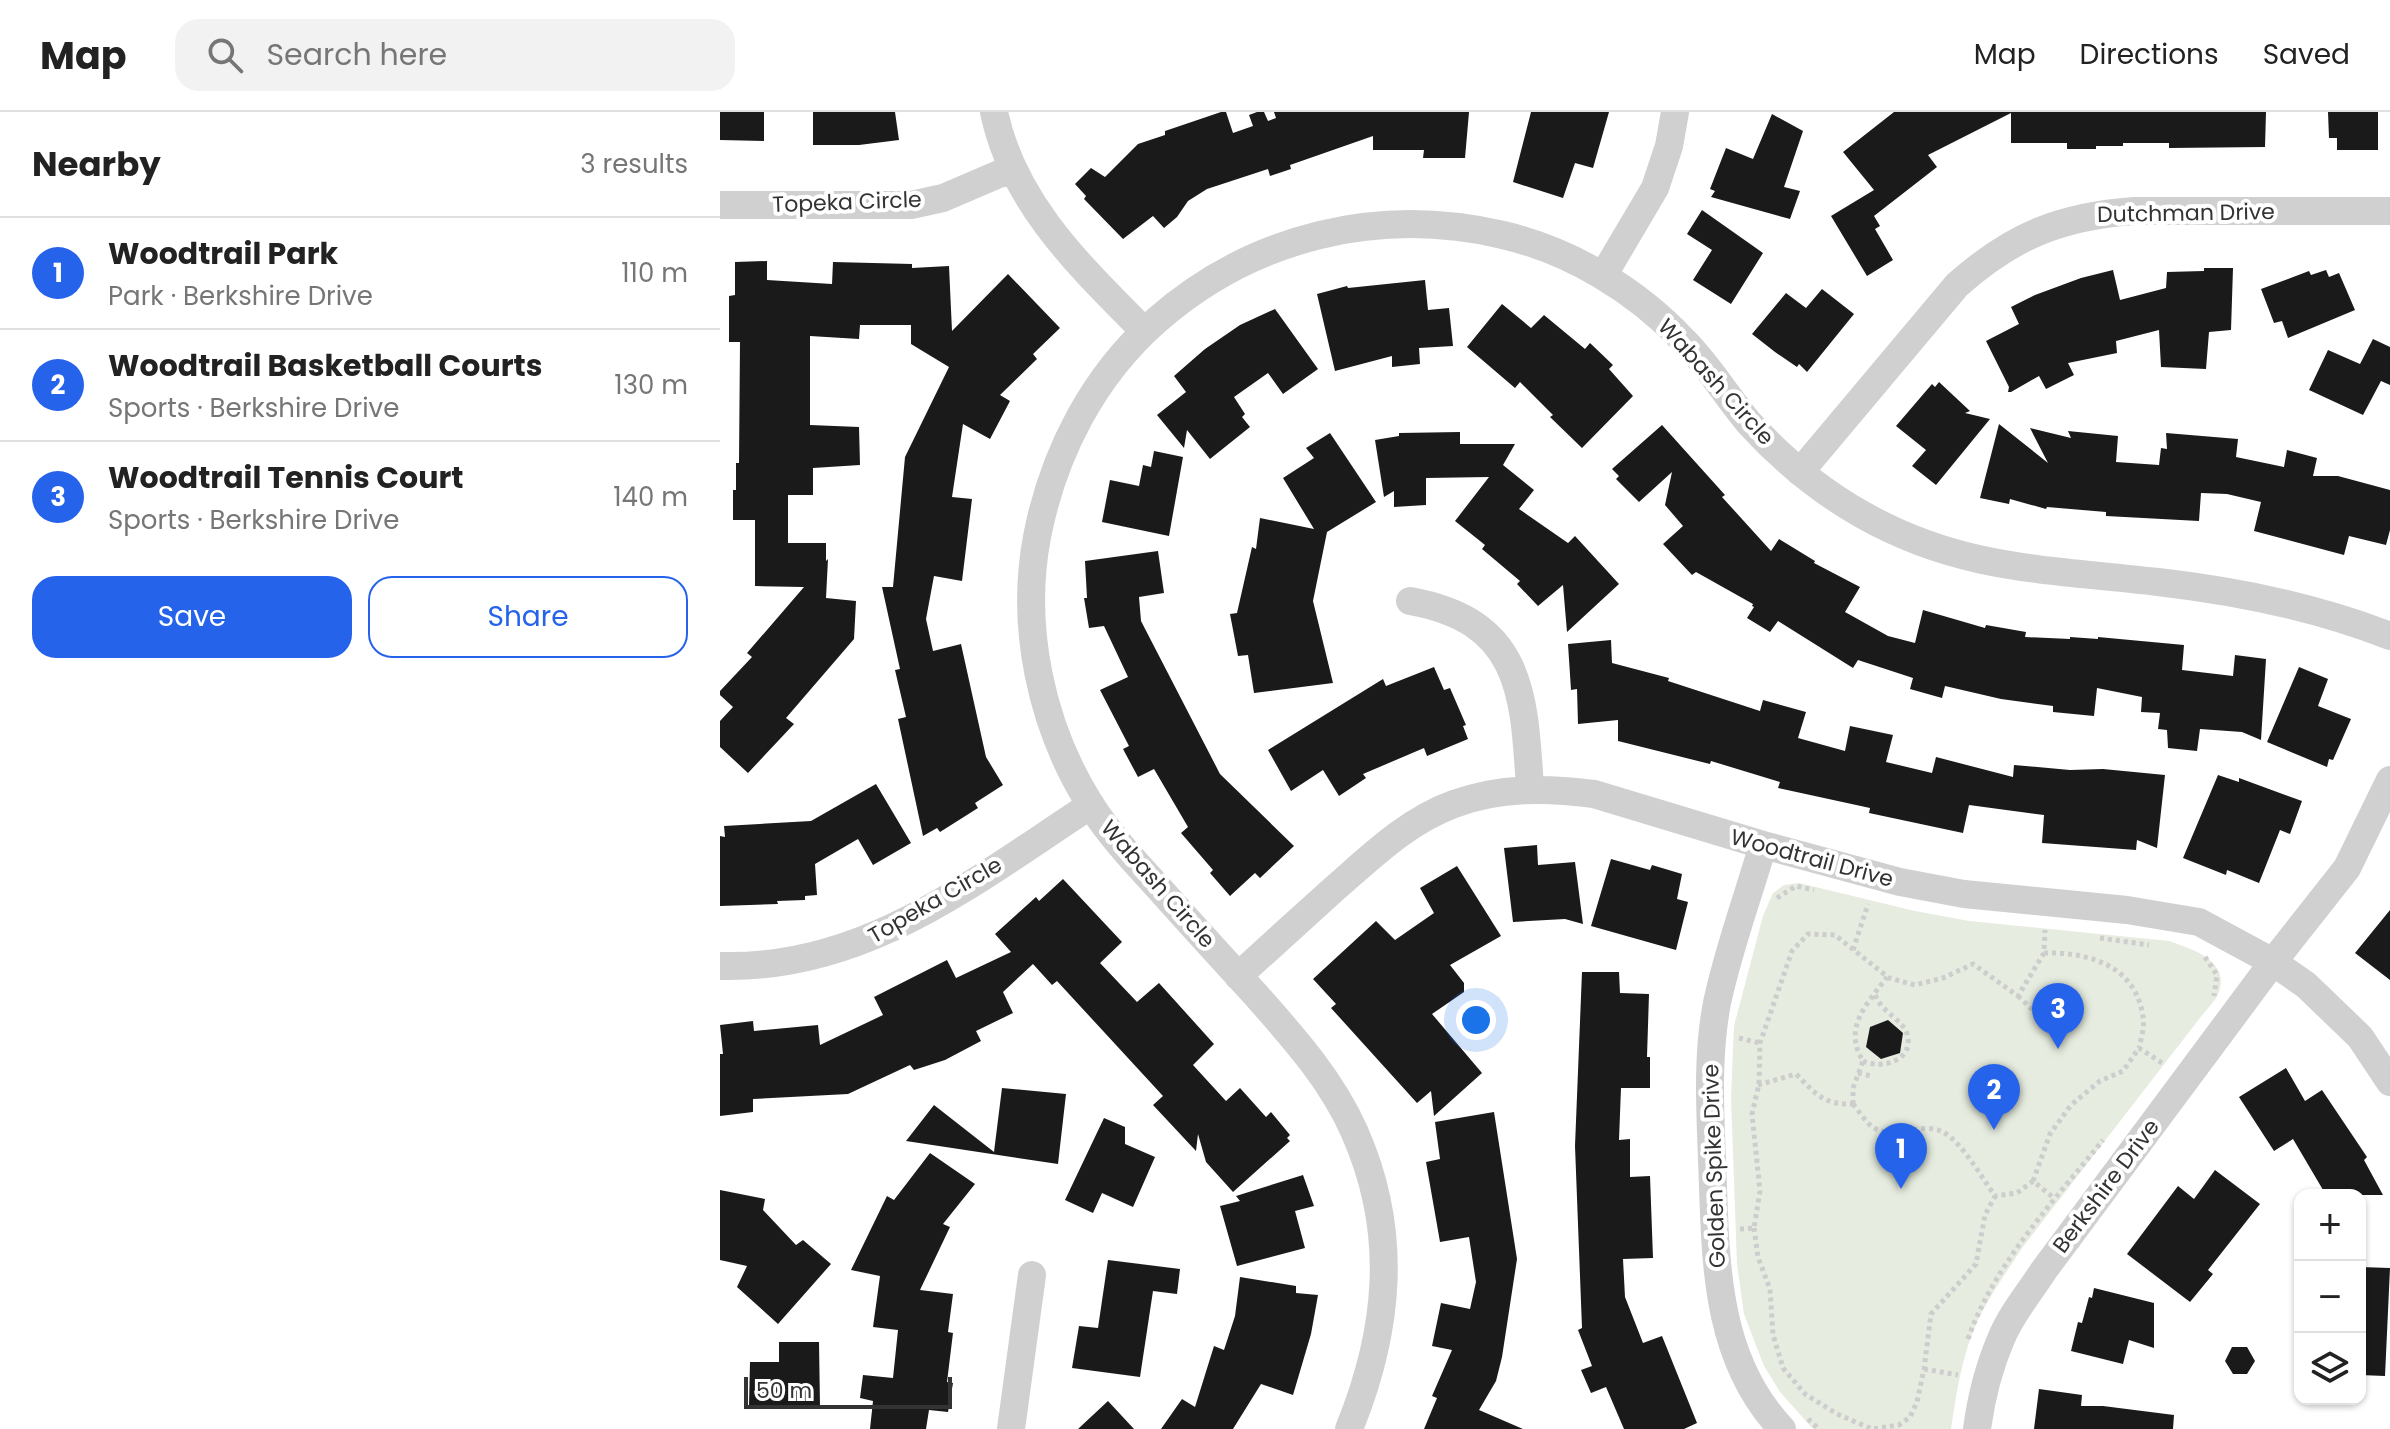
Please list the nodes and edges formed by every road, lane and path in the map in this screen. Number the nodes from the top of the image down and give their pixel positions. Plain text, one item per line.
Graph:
1 (994, 112) edge
2 (1675, 112) edge
3 (1013, 168) junction
4 (720, 205) edge
5 (2390, 211) edge
6 (1603, 276) junction
7 (1144, 331) junction
8 (1800, 472) junction
9 (1410, 601) dead end
10 (2390, 636) edge
11 (2390, 780) edge
12 (1530, 788) junction
13 (1091, 805) junction
14 (1763, 845) junction
15 (1824, 893) dead end
16 (1853, 900) dead end
17 (1773, 904) dead end
18 (1868, 904) junction
19 (1882, 907) dead end
20 (2029, 929) dead end
21 (2045, 930) junction
22 (2060, 932) dead end
23 (2090, 936) dead end
24 (2164, 947) dead end
25 (1853, 950) junction
26 (2194, 951) dead end
27 (2044, 953) junction
28 (2273, 962) junction
29 (720, 966) edge
30 (1238, 976) junction
31 (1887, 977) junction
32 (1875, 993) junction
33 (2018, 996) junction
34 (2205, 1007) dead end
35 (2035, 1012) dead end
36 (1743, 1023) dead end
37 (1739, 1038) junction
38 (1760, 1043) junction
39 (1737, 1047) dead end
40 (2139, 1048) junction
41 (2171, 1052) dead end
42 (1863, 1061) junction
43 (1858, 1073) junction
44 (1871, 1076) dead end
45 (2390, 1082) edge
46 (1757, 1085) junction
47 (1853, 1104) junction
48 (2103, 1139) dead end
49 (2033, 1181) junction
50 (1995, 1196) junction
51 (2055, 1199) junction
52 (1738, 1218) dead end
53 (1754, 1228) junction
54 (1739, 1229) junction
55 (1739, 1244) dead end
56 (1032, 1275) dead end
57 (1966, 1345) dead end
58 (1961, 1360) dead end
59 (1924, 1369) junction
60 (1958, 1375) junction
61 (1955, 1386) dead end
62 (1791, 1420) edge
63 (1011, 1429) edge
64 (1349, 1429) edge
65 (1819, 1429) edge
66 (1977, 1429) edge

1 - 3 street
2 - 6 street
3 - 4 street, Topeka Circle
3 - 7 street
5 - 8 street, Dutchman Drive
6 - 7 street, Wabash Circle
6 - 8 street, Wabash Circle
7 - 13 street, Wabash Circle
8 - 10 street, Wabash Circle
9 - 12 street
11 - 28 street, Berkshire Drive
12 - 14 street, Woodtrail Drive
12 - 30 street, Woodtrail Drive
13 - 29 street, Topeka Circle
13 - 30 street, Wabash Circle
14 - 28 street, Woodtrail Drive
14 - 62 street, Golden Spike Drive
15 - 17 path
16 - 18 path
18 - 19 path
18 - 25 path
20 - 21 path
21 - 22 path
21 - 27 path
23 - 24 path
25 - 31 path
25 - 38 path
26 - 34 path
27 - 33 path
27 - 40 path
28 - 45 street, Woodtrail Drive
28 - 66 street, Berkshire Drive
30 - 64 street, Wabash Circle
31 - 32 path
31 - 33 path
32 - 42 path
32 - 42 path
33 - 35 path
36 - 37 path
37 - 38 path
37 - 39 path
38 - 46 path
40 - 41 path
40 - 49 path
42 - 43 path
43 - 44 path
43 - 47 path
46 - 47 path
46 - 53 path
47 - 50 path
48 - 51 path
49 - 50 path
49 - 51 path
50 - 59 path
51 - 57 path
52 - 54 path
53 - 54 path
53 - 59 path
54 - 55 path
56 - 63 street
58 - 60 path
59 - 60 path
60 - 61 path
62 - 65 path

